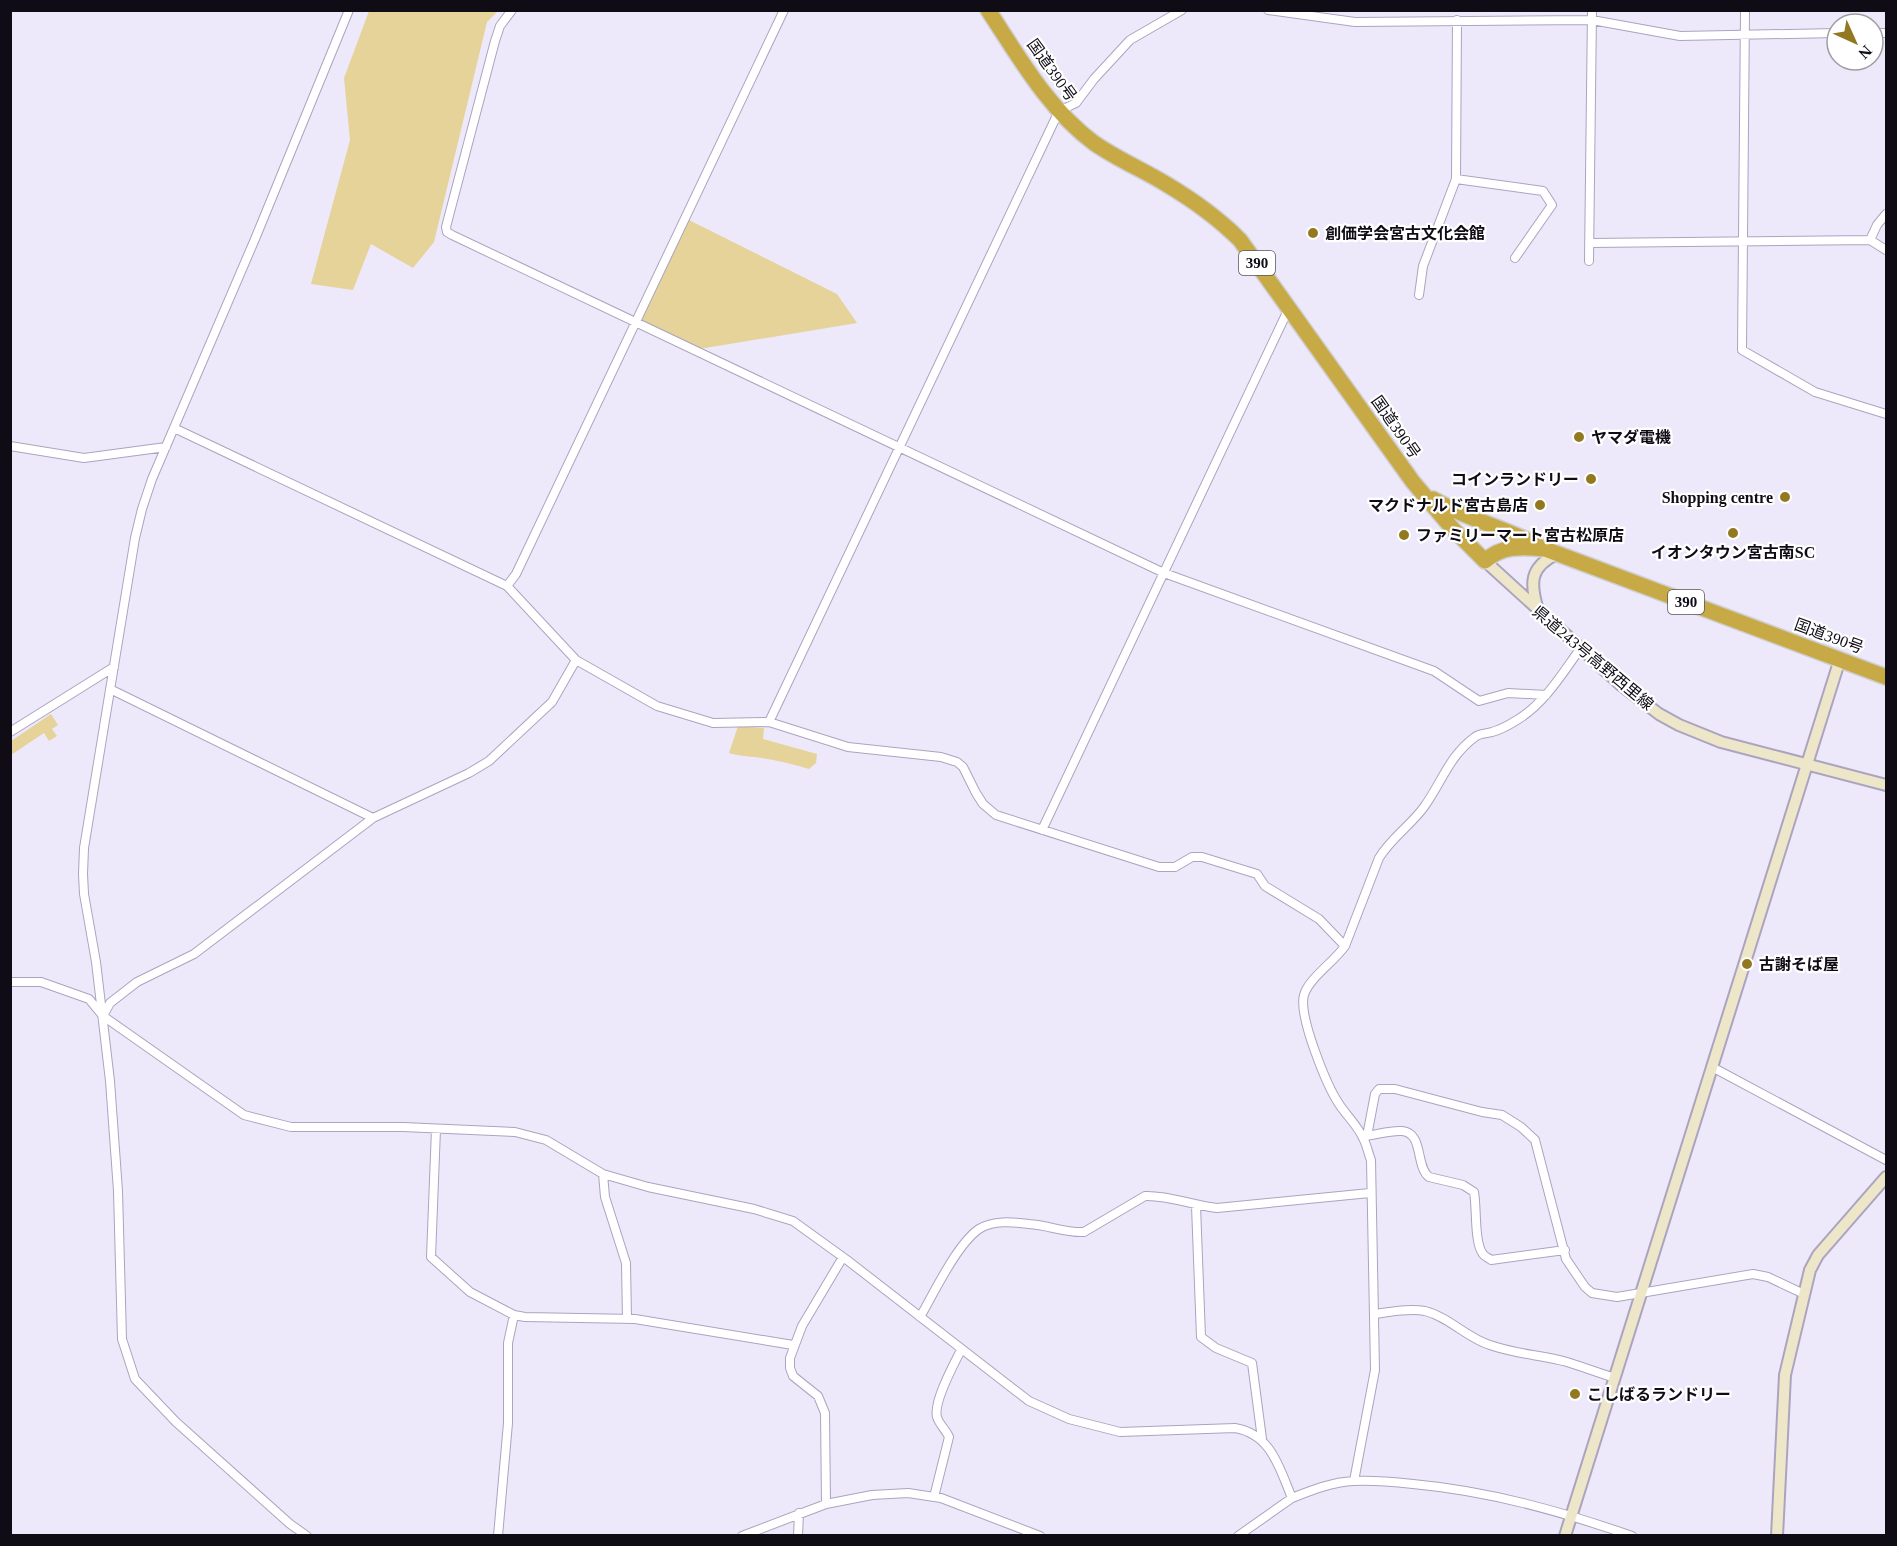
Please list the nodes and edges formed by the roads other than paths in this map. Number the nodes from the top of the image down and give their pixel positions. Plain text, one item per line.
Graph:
1 (349, 10) edge
2 (512, 10) edge
3 (784, 10) edge
4 (987, 10) edge
5 (1182, 10) edge
6 (1268, 10) edge
7 (1442, 10) edge
8 (1592, 10) edge
9 (1744, 10) edge
10 (1282, 11) edge
11 (1442, 20) junction
12 (1457, 20) junction
13 (1592, 20) junction
14 (1825, 33) edge
15 (1744, 35) junction
16 (1059, 111) junction
17 (1456, 179) junction
18 (1887, 214) edge
19 (1869, 240) junction
20 (1743, 241) junction
21 (1589, 243) junction
22 (1887, 250) edge
23 (1515, 258) dead end
24 (1589, 261) dead end
25 (1419, 296) dead end
26 (1289, 307) junction
27 (634, 322) junction
28 (1887, 414) edge
29 (174, 428) junction
30 (10, 446) edge
31 (166, 447) junction
32 (900, 448) junction
33 (1422, 494) junction
34 (1551, 551) junction
35 (1485, 561) junction
36 (1164, 573) junction
37 (507, 586) junction
38 (1538, 611) junction
39 (1580, 649) junction
40 (1840, 659) junction
41 (576, 660) junction
42 (114, 667) junction
43 (1887, 677) edge
44 (110, 690) junction
45 (1546, 695) junction
46 (769, 722) junction
47 (10, 732) edge
48 (1807, 765) junction
49 (1887, 785) edge
50 (373, 818) junction
51 (1042, 830) junction
52 (1345, 946) junction
53 (10, 982) edge
54 (103, 1016) junction
55 (1712, 1067) junction
56 (436, 1129) junction
57 (1365, 1136) junction
58 (1887, 1160) edge
59 (603, 1174) junction
60 (1887, 1177) edge
61 (1370, 1193) junction
62 (1196, 1206) junction
63 (1565, 1250) junction
64 (843, 1257) junction
65 (1641, 1294) junction
66 (1804, 1294) junction
67 (1374, 1314) junction
68 (514, 1315) junction
69 (920, 1317) junction
70 (627, 1319) junction
71 (793, 1345) junction
72 (961, 1350) junction
73 (1615, 1378) junction
74 (1262, 1439) junction
75 (1354, 1481) junction
76 (934, 1497) junction
77 (1292, 1498) junction
78 (826, 1504) junction
79 (799, 1513) junction
80 (1572, 1515) junction
81 (307, 1536) edge
82 (498, 1536) edge
83 (742, 1536) edge
84 (798, 1536) edge
85 (1040, 1536) edge
86 (1238, 1536) edge
87 (1565, 1536) edge
88 (1632, 1536) edge
89 (1777, 1536) edge

1 - 29 street
2 - 27 street
3 - 27 street
4 - 16 highway, 国道390号 / 390
5 - 16 street
6 - 10 street
7 - 11 street
8 - 13 street
9 - 15 street
10 - 11 street
11 - 12 street
12 - 13 street
12 - 17 street
13 - 15 street
13 - 21 street
14 - 15 street
15 - 20 street
16 - 26 highway, 国道390号 / 390
16 - 32 street
17 - 23 street
17 - 25 street
18 - 19 street
19 - 20 street
19 - 22 street
20 - 21 street
20 - 28 street
21 - 24 street
26 - 33 highway, 国道390号 / 390
26 - 36 street
27 - 32 street
27 - 37 street
29 - 31 street
29 - 37 street
30 - 31 street
31 - 42 street
32 - 36 street
32 - 46 street
33 - 34 highway
33 - 35 highway, 国道390号 / 390
34 - 35 highway, 国道390号 / 390
34 - 38 street
34 - 40 highway, 国道390号 / 390
35 - 38 street, 県道243号高野西里線
36 - 45 street
36 - 51 street
37 - 41 street
38 - 39 street, 県道243号高野西里線
39 - 45 street
39 - 48 street, 県道243号高野西里線
40 - 43 highway, 国道390号 / 390
40 - 48 street
41 - 46 street
41 - 50 street
42 - 44 street
42 - 47 street
44 - 50 street
44 - 54 street
45 - 52 street
46 - 51 street
48 - 49 street, 県道243号高野西里線
48 - 55 street
50 - 54 street
51 - 52 street
52 - 57 street
53 - 54 street
54 - 56 street
54 - 81 street
55 - 58 street
55 - 65 street
56 - 59 street
56 - 68 street
57 - 61 street
57 - 63 street
57 - 63 street
59 - 64 street
59 - 70 street
60 - 66 street
61 - 62 street
61 - 67 street
62 - 69 street
62 - 74 street
63 - 65 street
64 - 69 street
64 - 71 street
65 - 66 street
65 - 73 street
66 - 89 street
67 - 73 street
67 - 75 street
68 - 70 street
68 - 82 street
69 - 72 street
70 - 71 street
71 - 78 street
72 - 74 street
72 - 76 street
73 - 80 street
74 - 77 street
75 - 77 street
75 - 80 street
76 - 78 street
76 - 85 street
77 - 86 street
78 - 79 street
79 - 83 street
79 - 84 street
80 - 87 street
80 - 88 street

